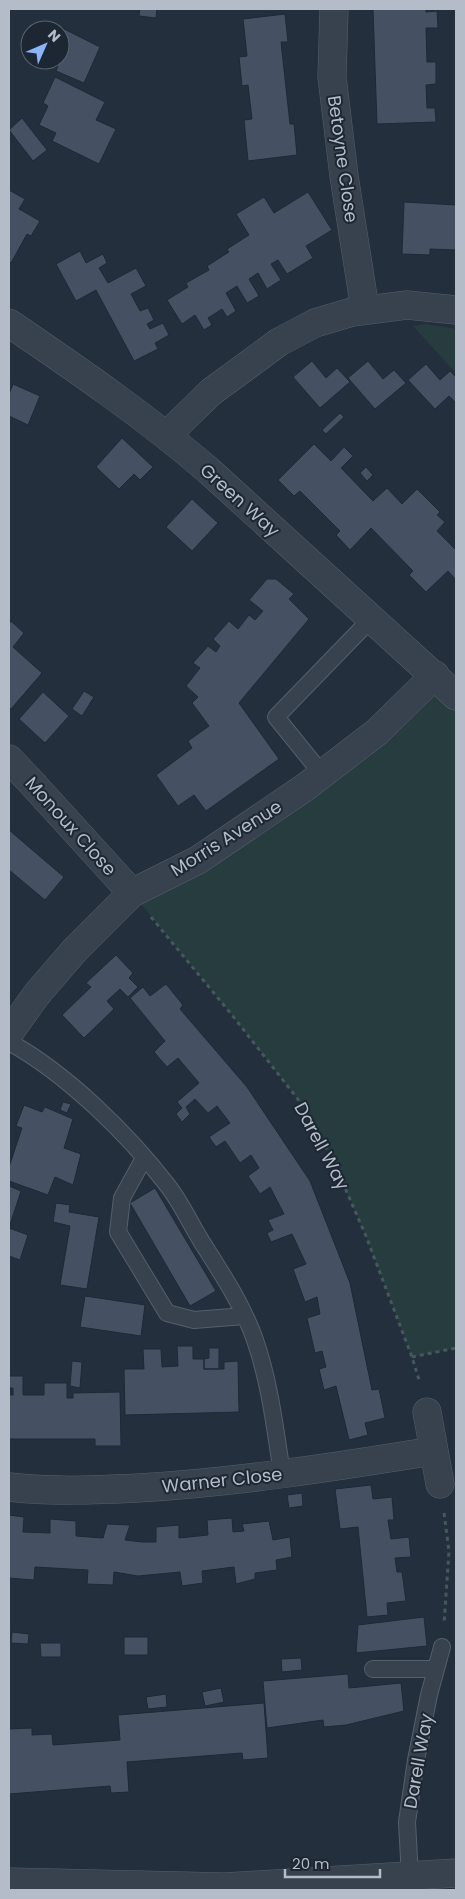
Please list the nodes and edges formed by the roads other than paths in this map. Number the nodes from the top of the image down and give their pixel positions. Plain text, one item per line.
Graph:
1 (334, 9) edge
2 (365, 309) junction
3 (456, 310) edge
4 (9, 323) edge
5 (168, 435) junction
6 (371, 619) junction
7 (435, 675) junction
8 (456, 696) edge
9 (9, 759) edge
10 (322, 774) junction
11 (132, 893) junction
12 (9, 1033) edge
13 (9, 1042) edge
14 (144, 1158) junction
15 (244, 1316) junction
16 (428, 1412) road end
17 (433, 1451) junction
18 (282, 1473) junction
19 (440, 1484) road end
20 (9, 1487) edge
21 (442, 1647) road end
22 (373, 1669) dead end
23 (436, 1669) junction
24 (456, 1872) edge
25 (410, 1877) junction
26 (9, 1882) edge

1 - 2 street, Betoyne Close
2 - 3 street
2 - 5 street
4 - 5 street, Green Way
5 - 6 street, Green Way
6 - 7 street, Green Way
6 - 10 lane
7 - 8 street, Green Way
7 - 10 street, Morris Avenue
9 - 11 street, Monoux Close
10 - 11 street, Morris Avenue
11 - 12 street, Morris Avenue
13 - 14 lane
14 - 15 lane
14 - 15 lane
15 - 18 lane
16 - 17 street
17 - 18 street, Warner Close
17 - 19 street
18 - 20 street, Warner Close
21 - 23 lane, Darell Way
22 - 23 lane
23 - 25 lane, Darell Way
24 - 25 street
25 - 26 street

